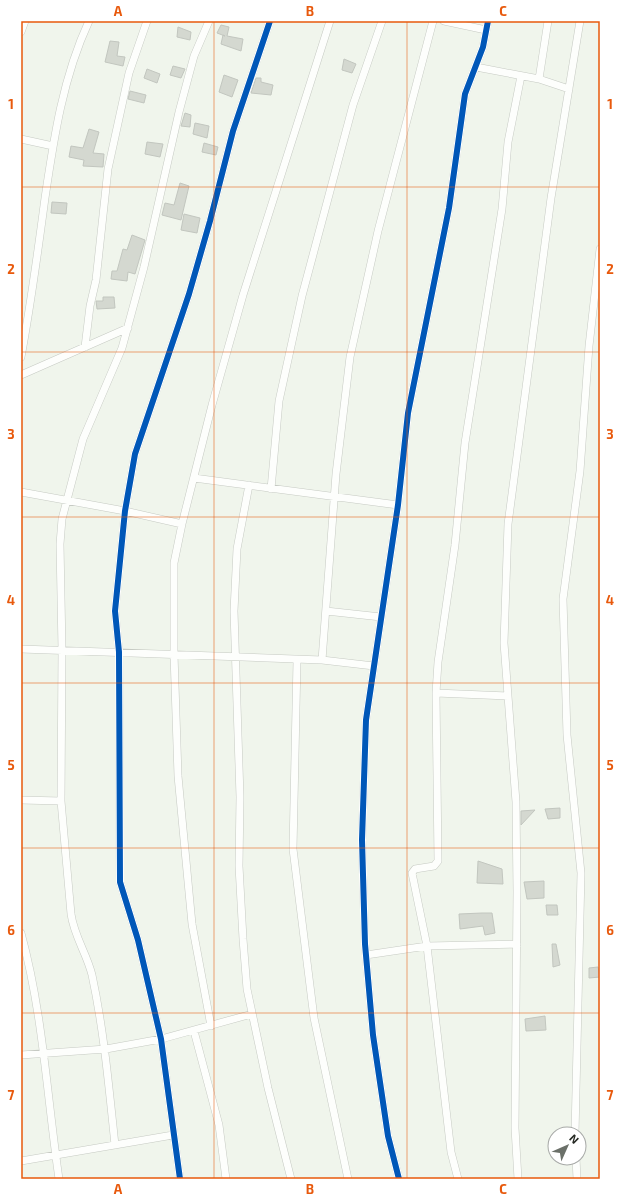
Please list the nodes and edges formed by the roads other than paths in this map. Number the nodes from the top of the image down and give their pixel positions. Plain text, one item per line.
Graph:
1 (25, 21) edge
2 (89, 21) edge
3 (147, 21) edge
4 (209, 21) edge
5 (270, 21) edge
6 (330, 21) edge
7 (382, 21) edge
8 (433, 21) edge
9 (444, 21) edge
10 (488, 21) edge
11 (548, 21) edge
12 (580, 21) edge
13 (486, 30) junction
14 (21, 32) edge
15 (476, 67) junction
16 (521, 76) junction
17 (539, 79) junction
18 (569, 89) junction
19 (21, 139) edge
20 (53, 146) junction
21 (600, 249) edge
22 (24, 322) edge
23 (128, 328) junction
24 (85, 347) junction
25 (21, 357) edge
26 (21, 375) edge
27 (194, 478) junction
28 (249, 485) junction
29 (272, 488) junction
30 (21, 492) edge
31 (335, 497) junction
32 (66, 500) junction
33 (398, 505) junction
34 (125, 511) junction
35 (182, 524) junction
36 (326, 611) junction
37 (381, 616) junction
38 (21, 649) edge
39 (62, 650) junction
40 (119, 652) junction
41 (174, 654) junction
42 (235, 657) junction
43 (322, 660) junction
44 (297, 661) junction
45 (374, 666) junction
46 (436, 693) junction
47 (508, 696) junction
48 (21, 800) edge
49 (61, 801) junction
50 (21, 933) edge
51 (517, 944) junction
52 (427, 946) junction
53 (366, 955) junction
54 (252, 1014) junction
55 (211, 1026) junction
56 (194, 1031) junction
57 (161, 1039) junction
58 (106, 1049) junction
59 (44, 1054) junction
60 (21, 1055) edge
61 (575, 1126) edge
62 (174, 1135) junction
63 (115, 1145) junction
64 (56, 1155) junction
65 (21, 1161) edge
66 (576, 1166) edge
67 (59, 1179) edge
68 (180, 1179) edge
69 (226, 1179) edge
70 (291, 1179) edge
71 (348, 1179) edge
72 (399, 1179) edge
73 (458, 1179) edge
74 (518, 1179) edge
75 (577, 1179) edge

1 - 14 street
2 - 20 street
3 - 24 street
4 - 23 street
5 - 34 street
6 - 27 street
7 - 29 street
8 - 31 street
9 - 13 street
10 - 13 street
11 - 17 street
12 - 18 street
13 - 15 street
15 - 16 street
15 - 33 street
16 - 17 street
16 - 46 street
17 - 18 street
18 - 47 street
19 - 20 street
20 - 22 street
21 - 61 street
22 - 25 street
23 - 24 street
23 - 32 street
24 - 26 street
27 - 28 street
27 - 35 street
28 - 29 street
28 - 42 street
29 - 31 street
30 - 32 street
31 - 33 street
31 - 36 street
32 - 34 street
32 - 39 street
33 - 37 street
34 - 35 street
34 - 40 street
35 - 41 street
36 - 37 street
36 - 43 street
37 - 45 street
38 - 39 street
39 - 40 street
39 - 49 street
40 - 41 street
40 - 57 street
41 - 42 street
41 - 55 street
42 - 44 street
42 - 54 street
43 - 44 street
43 - 45 street
44 - 71 street
45 - 53 street
46 - 47 street
46 - 52 street
47 - 51 street
48 - 49 street
49 - 58 street
50 - 59 street
51 - 52 street
51 - 74 street
52 - 53 street
52 - 73 street
53 - 72 street
54 - 55 street
54 - 70 street
55 - 56 street
56 - 57 street
56 - 69 street
57 - 58 street
57 - 62 street
58 - 59 street
58 - 63 street
59 - 60 street
59 - 64 street
62 - 63 street
62 - 68 street
63 - 64 street
64 - 65 street
64 - 67 street
66 - 75 street

